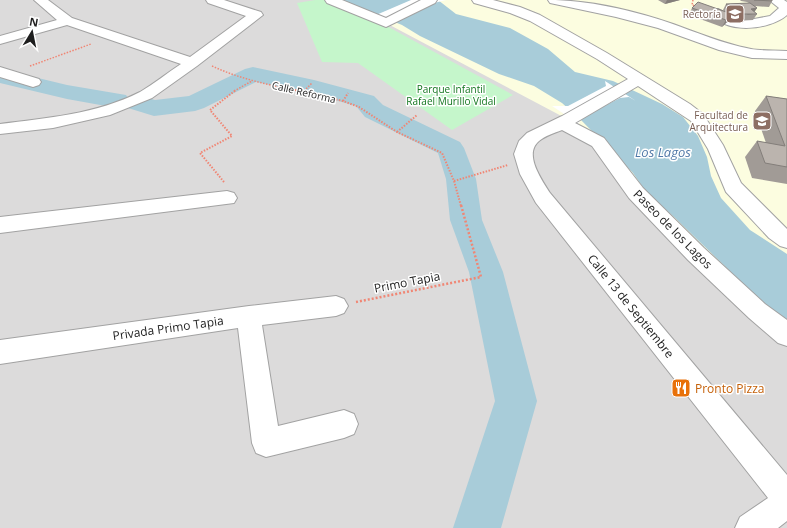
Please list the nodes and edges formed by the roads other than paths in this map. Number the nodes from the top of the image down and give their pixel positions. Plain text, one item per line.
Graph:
1 (40, 0) edge
2 (212, 0) edge
3 (331, 0) edge
4 (431, 0) edge
5 (478, 0) edge
6 (554, 0) edge
7 (775, 0) edge
8 (718, 13) edge
9 (67, 21) junction
10 (0, 40) edge
11 (787, 55) edge
12 (192, 63) junction
13 (4, 73) edge
14 (636, 81) junction
15 (33, 82) dead end
16 (565, 122) junction
17 (0, 129) edge
18 (227, 198) road end
19 (0, 225) edge
20 (787, 240) edge
21 (336, 306) road end
22 (248, 316) junction
23 (787, 335) edge
24 (0, 352) edge
25 (344, 424) dead end
26 (787, 498) edge
27 (787, 503) edge
28 (751, 528) edge

1 - 9 street
2 - 12 street
3 - 4 street
5 - 14 street
6 - 11 street
7 - 8 street
9 - 10 street
9 - 12 street
12 - 17 street
13 - 15 street
14 - 16 street
14 - 20 street
16 - 23 street, Paseo de los Lagos
16 - 26 street, Calle 13 de Septiembre
18 - 19 street
21 - 22 street, Privada Primo Tapia
22 - 24 street, Privada Primo Tapia
22 - 25 street
27 - 28 street

